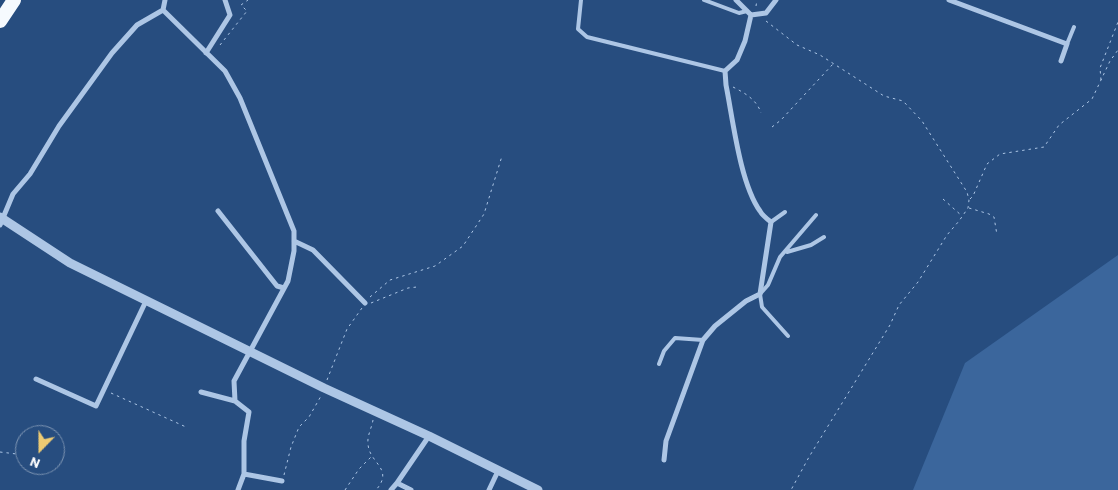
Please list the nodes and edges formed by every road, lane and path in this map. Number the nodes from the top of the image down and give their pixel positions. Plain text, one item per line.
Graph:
1 (14, 0) edge
2 (165, 0) edge
3 (225, 0) edge
4 (248, 0) edge
5 (581, 0) edge
6 (704, 0) edge
7 (736, 0) edge
8 (757, 0) edge
9 (776, 0) edge
10 (949, 0) edge
11 (163, 10) junction
12 (749, 13) junction
13 (0, 21) edge
14 (1118, 22) edge
15 (1074, 27) dead end
16 (1067, 44) junction
17 (1118, 50) edge
18 (208, 55) junction
19 (1061, 61) dead end
20 (833, 63) junction
21 (725, 71) junction
22 (1102, 81) junction
23 (726, 85) junction
24 (761, 113) dead end
25 (772, 127) dead end
26 (502, 156) dead end
27 (943, 199) dead end
28 (969, 200) junction
29 (968, 208) junction
30 (218, 211) dead end
31 (785, 212) dead end
32 (816, 215) dead end
33 (962, 217) junction
34 (1, 220) edge
35 (771, 222) junction
36 (997, 235) dead end
37 (824, 237) dead end
38 (294, 241) junction
39 (787, 252) junction
40 (417, 287) dead end
41 (284, 288) junction
42 (760, 294) junction
43 (146, 301) junction
44 (365, 303) junction
45 (788, 336) dead end
46 (702, 340) junction
47 (251, 352) junction
48 (659, 364) dead end
49 (36, 379) dead end
50 (324, 388) junction
51 (104, 390) junction
52 (201, 392) dead end
53 (234, 401) junction
54 (375, 412) junction
55 (186, 427) dead end
56 (429, 436) junction
57 (0, 452) edge
58 (15, 454) edge
59 (372, 456) junction
60 (664, 460) dead end
61 (498, 471) junction
62 (244, 474) junction
63 (282, 481) joint
64 (397, 483) junction
65 (238, 490) edge
66 (345, 490) edge
67 (376, 490) edge
68 (391, 490) edge
69 (411, 490) edge
70 (489, 490) edge
71 (538, 490) edge
72 (791, 490) edge

1 - 13 highway
2 - 11 street
3 - 18 street
4 - 18 path
5 - 21 lane
6 - 12 lane
7 - 12 street
8 - 12 path
9 - 12 street
10 - 16 street
11 - 18 street
11 - 34 street
12 - 20 path
12 - 21 street
14 - 22 path
15 - 16 lane
16 - 19 street
17 - 22 path
18 - 38 street
20 - 25 path
20 - 28 path
21 - 23 street
22 - 28 path
23 - 24 path
23 - 35 street
26 - 44 path
27 - 33 path
28 - 29 path
29 - 33 path
29 - 36 path
30 - 41 street
31 - 35 lane
32 - 39 lane
33 - 72 path
34 - 43 street
35 - 42 street
37 - 39 lane
38 - 41 street
38 - 44 street
39 - 42 lane
40 - 44 path
41 - 47 street
42 - 45 lane
42 - 46 street
43 - 47 street
43 - 51 street
44 - 50 path
46 - 48 lane
46 - 60 street
47 - 50 street
47 - 53 street
49 - 51 street
50 - 54 street
50 - 63 path
51 - 55 path
52 - 53 street
53 - 62 street
54 - 56 street
54 - 59 path
56 - 61 street
56 - 64 street
57 - 58 path
59 - 66 path
59 - 67 path
61 - 70 street
61 - 71 street
62 - 63 street
62 - 65 street
64 - 68 street
64 - 69 street

